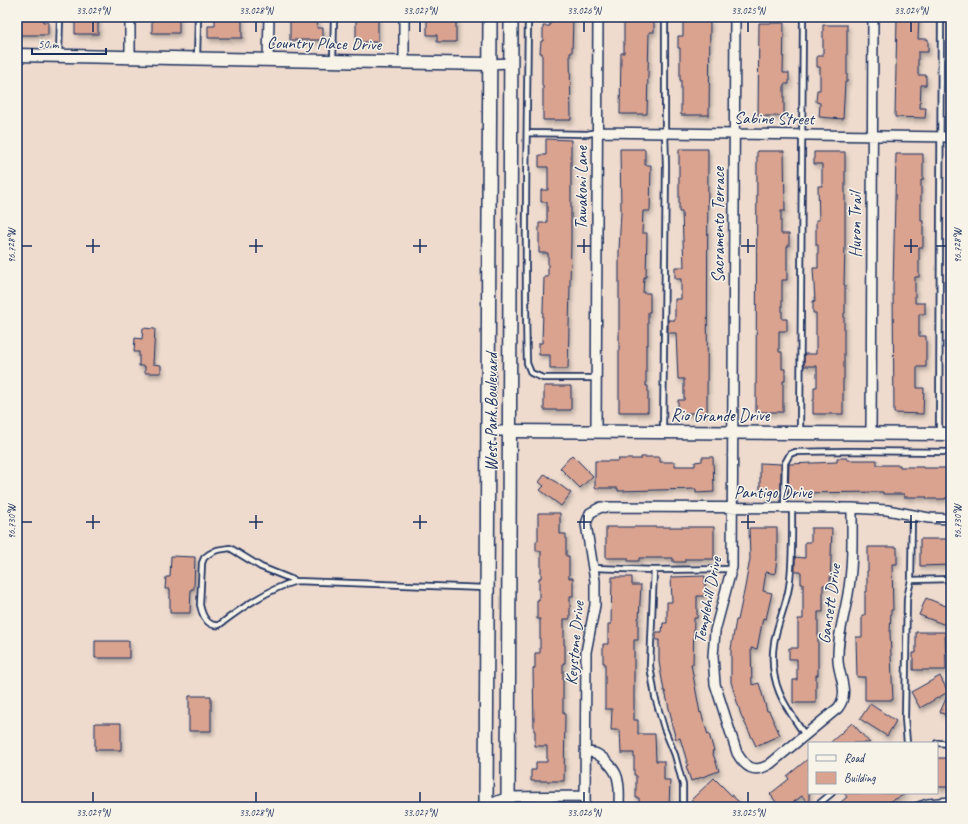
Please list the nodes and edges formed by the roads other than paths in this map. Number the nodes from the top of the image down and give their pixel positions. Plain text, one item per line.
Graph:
1 (60, 17) edge
2 (130, 17) edge
3 (198, 17) edge
4 (269, 17) edge
5 (334, 17) edge
6 (404, 17) edge
7 (490, 17) edge
8 (510, 17) edge
9 (528, 17) edge
10 (598, 17) edge
11 (665, 17) edge
12 (735, 17) edge
13 (803, 17) edge
14 (873, 17) edge
15 (942, 17) edge
16 (17, 55) edge
17 (59, 56) junction
18 (130, 57) junction
19 (197, 58) junction
20 (268, 59) junction
21 (334, 61) junction
22 (404, 62) junction
23 (510, 63) junction
24 (489, 64) junction
25 (597, 132) junction
26 (528, 133) junction
27 (665, 133) junction
28 (734, 133) junction
29 (802, 134) junction
30 (872, 136) junction
31 (941, 137) junction
32 (951, 137) edge
33 (596, 378) junction
34 (488, 431) junction
35 (509, 431) junction
36 (596, 431) junction
37 (664, 432) junction
38 (733, 432) junction
39 (800, 433) junction
40 (871, 433) junction
41 (939, 434) junction
42 (951, 434) edge
43 (951, 452) edge
44 (733, 508) junction
45 (788, 508) junction
46 (852, 508) junction
47 (595, 510) joint
48 (912, 515) junction
49 (951, 519) edge
50 (593, 568) junction
51 (732, 569) junction
52 (654, 570) junction
53 (951, 579) edge
54 (911, 580) junction
55 (296, 581) junction
56 (487, 588) junction
57 (508, 588) junction
58 (805, 735) junction
59 (907, 742) edge
60 (938, 744) edge
61 (951, 744) edge
62 (585, 752) junction
63 (831, 794) edge
64 (584, 796) junction
65 (508, 802) edge
66 (951, 802) edge
67 (489, 806) edge
68 (584, 807) edge
69 (619, 807) edge
70 (683, 807) edge
71 (815, 807) edge
72 (919, 807) edge

1 - 17 lane
2 - 18 street
3 - 19 lane
4 - 20 street
5 - 21 lane
6 - 22 street
7 - 24 main road, West Park Boulevard
8 - 23 main road, West Park Boulevard
9 - 26 lane
10 - 25 street, Tawakoni Lane
11 - 27 lane
12 - 28 street, Sacramento Terrace
13 - 29 lane
14 - 30 street, Huron Trail
15 - 31 lane
16 - 17 street, Country Place Drive
17 - 18 street, Country Place Drive
18 - 19 street, Country Place Drive
19 - 20 street, Country Place Drive
20 - 21 street, Country Place Drive
21 - 22 street, Country Place Drive
22 - 24 street, Country Place Drive
23 - 24 street, Country Place Drive
23 - 35 main road, West Park Boulevard
24 - 34 main road, West Park Boulevard
25 - 26 lane
25 - 27 street, Sabine Street
25 - 33 street, Tawakoni Lane
26 - 33 lane
27 - 28 street, Sabine Street
27 - 37 lane
28 - 29 street, Sabine Street
28 - 38 street, Sacramento Terrace
29 - 30 street, Sabine Street
29 - 39 lane
30 - 31 street, Sabine Street
30 - 40 street, Huron Trail
31 - 32 street, Sabine Street
31 - 41 lane
33 - 36 street, Tawakoni Lane
34 - 35 street, Rio Grande Drive
34 - 56 main road, West Park Boulevard
35 - 36 street, Rio Grande Drive
35 - 57 main road, West Park Boulevard
36 - 37 street, Rio Grande Drive
37 - 38 street, Rio Grande Drive
38 - 39 street, Rio Grande Drive
38 - 44 street, Templehill Drive
39 - 40 street, Rio Grande Drive
40 - 41 street, Rio Grande Drive
41 - 42 street, Rio Grande Drive
43 - 45 lane
44 - 45 street, Pantigo Drive
44 - 47 street, Pantigo Drive
44 - 51 street, Templehill Drive
45 - 46 street, Pantigo Drive
45 - 58 lane
46 - 48 street, Pantigo Drive
46 - 58 street, Gansett Drive
47 - 50 street, Keystone Drive
48 - 49 street, Pantigo Drive
48 - 54 lane
50 - 52 lane
50 - 62 street, Keystone Drive
51 - 52 lane
51 - 58 street, Templehill Drive
52 - 70 lane
53 - 54 lane
54 - 59 lane
55 - 55 lane
55 - 56 lane
56 - 57 main road
56 - 67 main road, West Park Boulevard
57 - 65 main road, West Park Boulevard
60 - 61 lane
62 - 64 street, Keystone Drive
62 - 69 street
63 - 71 lane
64 - 65 street
64 - 68 street, Keystone Drive
65 - 67 street
66 - 72 street

